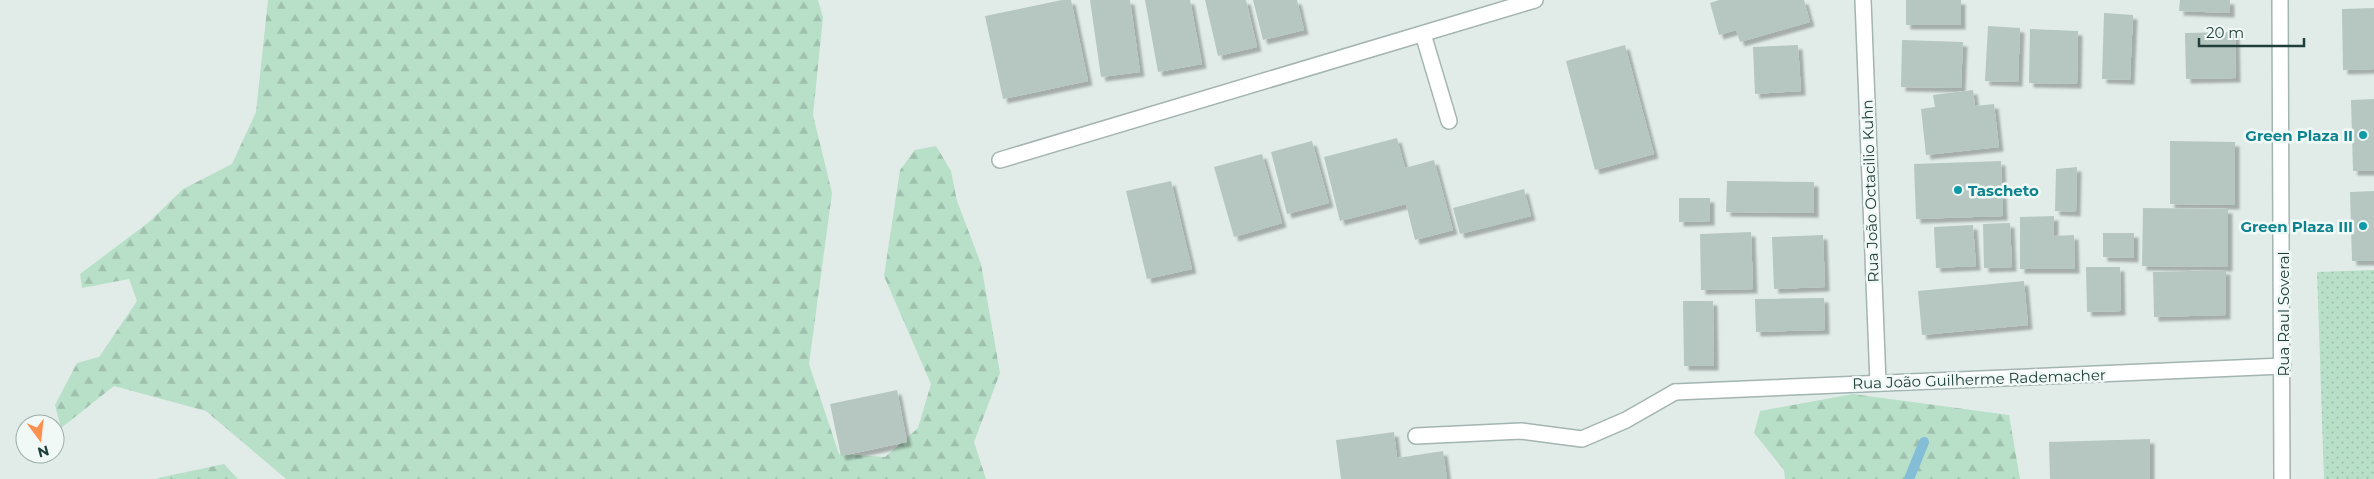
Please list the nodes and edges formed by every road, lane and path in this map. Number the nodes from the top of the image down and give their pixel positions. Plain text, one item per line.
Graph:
1 (1535, 0) edge
2 (1863, 0) edge
3 (2280, 0) edge
4 (1423, 34) junction
5 (1449, 121) dead end
6 (1000, 160) dead end
7 (2283, 366) junction
8 (1878, 383) junction
9 (1416, 436) dead end
10 (2282, 479) edge

1 - 4 street
2 - 8 street, Rua João Octacilio Kuhn
3 - 7 street, Rua Raul Soveral
4 - 5 street
4 - 6 street
7 - 8 street, Rua João Guilherme Rademacher
7 - 10 street, Rua Raul Soveral
8 - 9 street, Rua João Guilherme Rademacher

